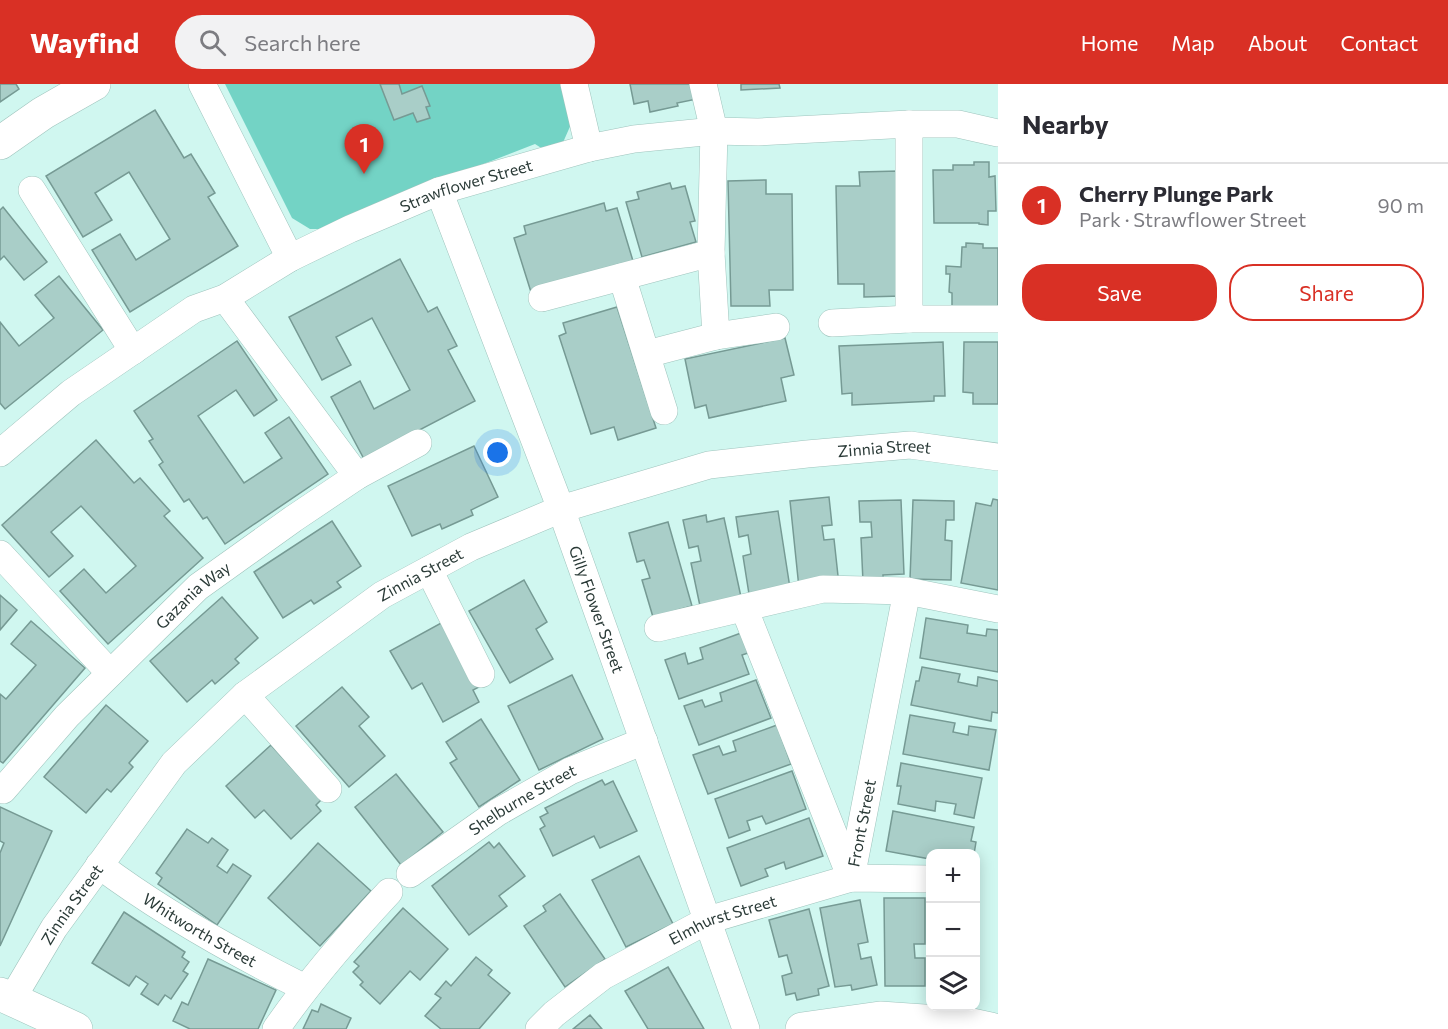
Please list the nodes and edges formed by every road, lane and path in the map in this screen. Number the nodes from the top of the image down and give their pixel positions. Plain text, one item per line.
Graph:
1 (94, 84) edge
2 (202, 84) edge
3 (574, 84) edge
4 (703, 84) edge
5 (909, 124) junction
6 (714, 131) junction
7 (998, 133) edge
8 (0, 143) edge
9 (589, 148) junction
10 (32, 190) dead end
11 (439, 191) junction
12 (711, 253) junction
13 (290, 258) junction
14 (621, 277) junction
15 (225, 298) junction
16 (542, 298) dead end
17 (909, 319) junction
18 (998, 319) edge
19 (832, 323) dead end
20 (776, 327) dead end
21 (716, 336) junction
22 (133, 351) junction
23 (647, 354) junction
24 (664, 411) dead end
25 (418, 443) dead end
26 (0, 453) edge
27 (998, 457) edge
28 (357, 476) junction
29 (561, 509) junction
30 (0, 554) edge
31 (429, 570) junction
32 (908, 591) junction
33 (744, 608) junction
34 (998, 609) edge
35 (658, 628) dead end
36 (110, 674) junction
37 (481, 674) dead end
38 (245, 695) junction
39 (644, 741) junction
40 (2, 789) edge
41 (328, 789) dead end
42 (99, 865) junction
43 (410, 874) dead end
44 (851, 878) junction
45 (926, 879) edge
46 (388, 892) dead end
47 (708, 920) junction
48 (304, 988) junction
49 (6, 997) edge
50 (76, 1029) edge
51 (276, 1029) edge
52 (540, 1029) edge
53 (746, 1029) edge
54 (802, 1029) edge
55 (992, 1029) edge

1 - 8 street
2 - 13 street
3 - 9 street
4 - 6 street
5 - 6 street, Strawflower Street
5 - 7 street, Strawflower Street
5 - 17 street
6 - 9 street, Strawflower Street
6 - 12 street
9 - 11 street, Strawflower Street
10 - 22 street
11 - 13 street, Strawflower Street
11 - 29 street, Gilly Flower Street
12 - 14 street
12 - 21 street
13 - 15 street, Strawflower Street
14 - 16 street
14 - 23 street
15 - 22 street, Strawflower Street
15 - 28 street
17 - 18 street
17 - 19 street
20 - 21 street
21 - 23 street
22 - 26 street, Strawflower Street
23 - 24 street
25 - 28 street, Gazania Way
27 - 29 street, Zinnia Street
28 - 36 street, Gazania Way
29 - 31 street, Zinnia Street
29 - 39 street, Gilly Flower Street
30 - 36 street
31 - 37 street
31 - 38 street, Zinnia Street
32 - 33 street
32 - 34 street
32 - 44 street, Front Street
33 - 35 street
33 - 44 street, Front Street
36 - 40 street, Gazania Way
38 - 41 street
38 - 42 street, Zinnia Street
39 - 43 street, Shelburne Street
39 - 47 street, Gilly Flower Street
42 - 48 street, Whitworth Street
42 - 49 street, Zinnia Street
44 - 45 street, Elmhurst Street
44 - 47 street, Elmhurst Street
46 - 48 street
47 - 52 street, Elmhurst Street
47 - 53 street, Gilly Flower Street
48 - 51 street
49 - 50 street
54 - 55 street

